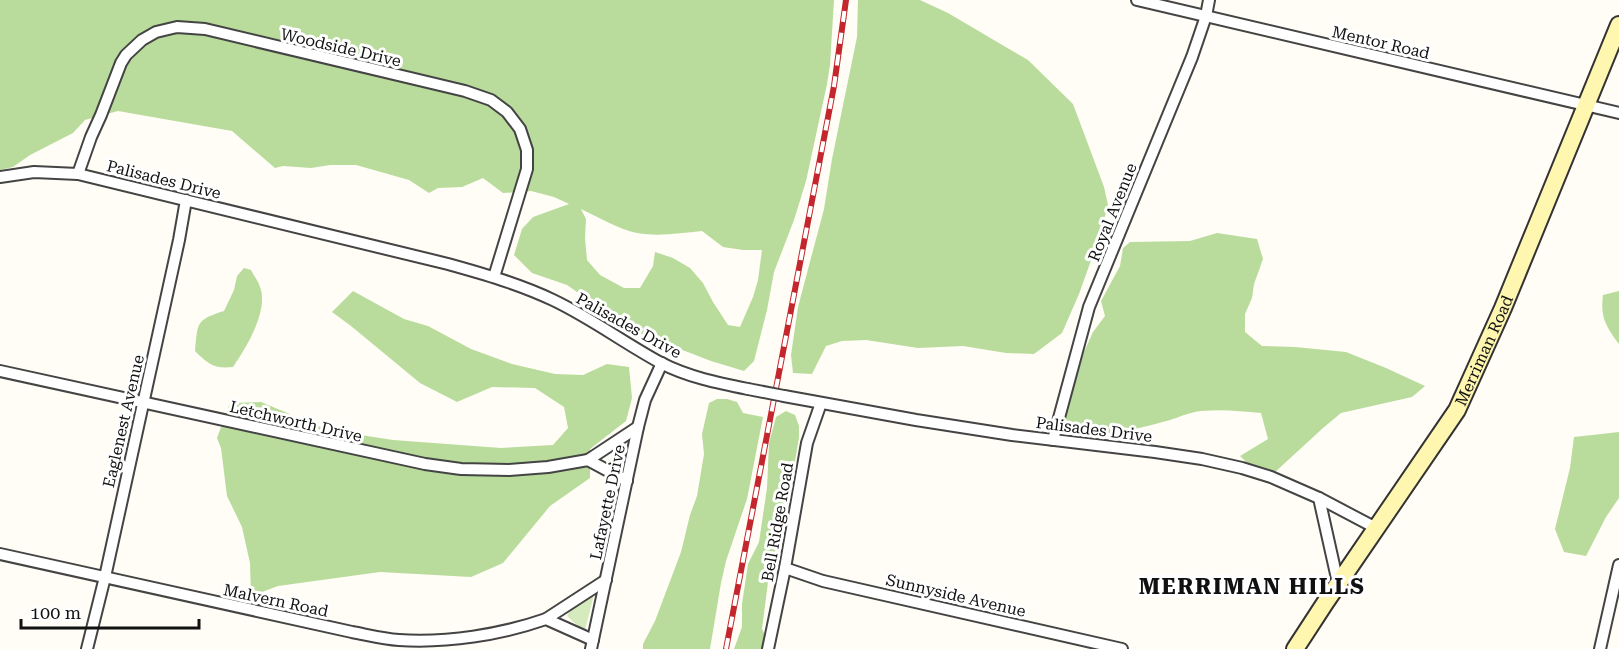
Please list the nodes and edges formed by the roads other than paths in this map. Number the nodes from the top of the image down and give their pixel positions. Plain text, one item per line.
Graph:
1 (1137, 0) edge
2 (1209, 0) edge
3 (1206, 16) junction
4 (1619, 25) edge
5 (1587, 106) junction
6 (1619, 113) edge
7 (78, 174) junction
8 (0, 177) edge
9 (186, 200) junction
10 (494, 277) junction
11 (662, 363) junction
12 (0, 370) edge
13 (142, 402) junction
14 (821, 403) junction
15 (638, 427) junction
16 (1053, 440) junction
17 (588, 460) junction
18 (627, 481) junction
19 (1319, 498) junction
20 (1376, 528) junction
21 (0, 554) edge
22 (1619, 565) edge
23 (785, 567) junction
24 (105, 578) junction
25 (606, 580) junction
26 (1338, 583) junction
27 (546, 619) junction
28 (592, 645) edge
29 (87, 649) edge
30 (768, 649) edge
31 (1122, 649) edge
32 (1295, 649) edge
33 (1600, 649) edge

1 - 3 street, Mentor Road
2 - 3 street, Royal Avenue
3 - 5 street, Mentor Road
3 - 16 street, Royal Avenue
4 - 5 main road, Merriman Road
5 - 6 street, Mentor Road
5 - 20 main road, Merriman Road
7 - 8 street, Palisades Drive
7 - 9 street, Palisades Drive
7 - 10 street, Woodside Drive
9 - 10 street, Palisades Drive
9 - 13 street, Eaglenest Avenue
10 - 11 street, Palisades Drive
11 - 14 street, Palisades Drive, bridge
11 - 15 street, Lafayette Drive
12 - 13 street, Letchworth Drive
13 - 17 street, Letchworth Drive
13 - 24 street, Eaglenest Avenue
14 - 16 street, Palisades Drive
14 - 23 street, Bell Ridge Road
15 - 17 street, Letchworth Drive
15 - 18 street, Lafayette Drive
16 - 19 street, Palisades Drive
17 - 18 street
18 - 25 street, Lafayette Drive
19 - 20 street, Palisades Drive
19 - 26 street
20 - 26 main road, Merriman Road
21 - 24 street, Malvern Road
22 - 33 street
23 - 30 street, Bell Ridge Road
23 - 31 street, Sunnyside Avenue
24 - 27 street, Malvern Road
24 - 29 street, Eaglenest Avenue
25 - 27 street, Malvern Road
25 - 28 street, Lafayette Drive
26 - 32 main road, Merriman Road
27 - 28 street

